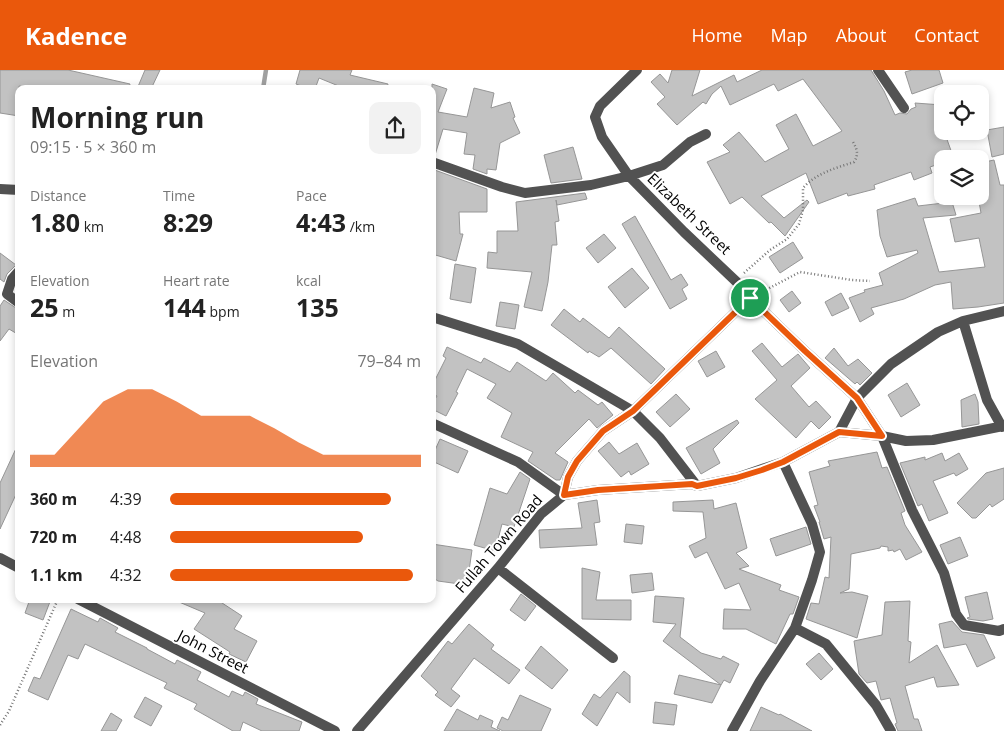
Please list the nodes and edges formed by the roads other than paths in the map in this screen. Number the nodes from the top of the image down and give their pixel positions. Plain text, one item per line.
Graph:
1 (637, 70) edge
2 (878, 70) edge
3 (904, 108) dead end
4 (706, 134) dead end
5 (436, 163) edge
6 (629, 176) junction
7 (0, 189) edge
8 (15, 190) edge
9 (15, 276) edge
10 (750, 298) junction
11 (15, 300) edge
12 (1004, 311) edge
13 (436, 318) edge
14 (963, 321) junction
15 (857, 398) junction
16 (633, 411) junction
17 (436, 425) edge
18 (1003, 427) edge
19 (839, 432) junction
20 (882, 436) junction
21 (783, 462) junction
22 (697, 486) junction
23 (564, 495) junction
24 (0, 558) edge
25 (15, 566) edge
26 (498, 568) junction
27 (86, 603) edge
28 (795, 628) junction
29 (1004, 630) edge
30 (613, 658) dead end
31 (335, 731) edge
32 (357, 731) edge
33 (732, 731) edge
34 (891, 731) edge

1 - 6 street, Elizabeth Street
2 - 3 street
4 - 6 street
5 - 6 street
6 - 10 street, Elizabeth Street
7 - 8 street
9 - 11 street
10 - 15 street, Elizabeth Street
10 - 16 street
12 - 14 street
13 - 16 street
14 - 15 street
14 - 18 street
15 - 19 street
15 - 20 street, Elizabeth Street
16 - 22 street
16 - 23 street
17 - 23 street
18 - 20 street
19 - 20 street
19 - 21 street, Fullah Town Road
20 - 29 street, Elizabeth Street
21 - 22 street, Fullah Town Road
21 - 28 street
22 - 23 street, Fullah Town Road
23 - 26 street, Fullah Town Road
24 - 25 street
26 - 30 street
26 - 32 street, Fullah Town Road
27 - 31 street, John Street
28 - 33 street
28 - 34 street

